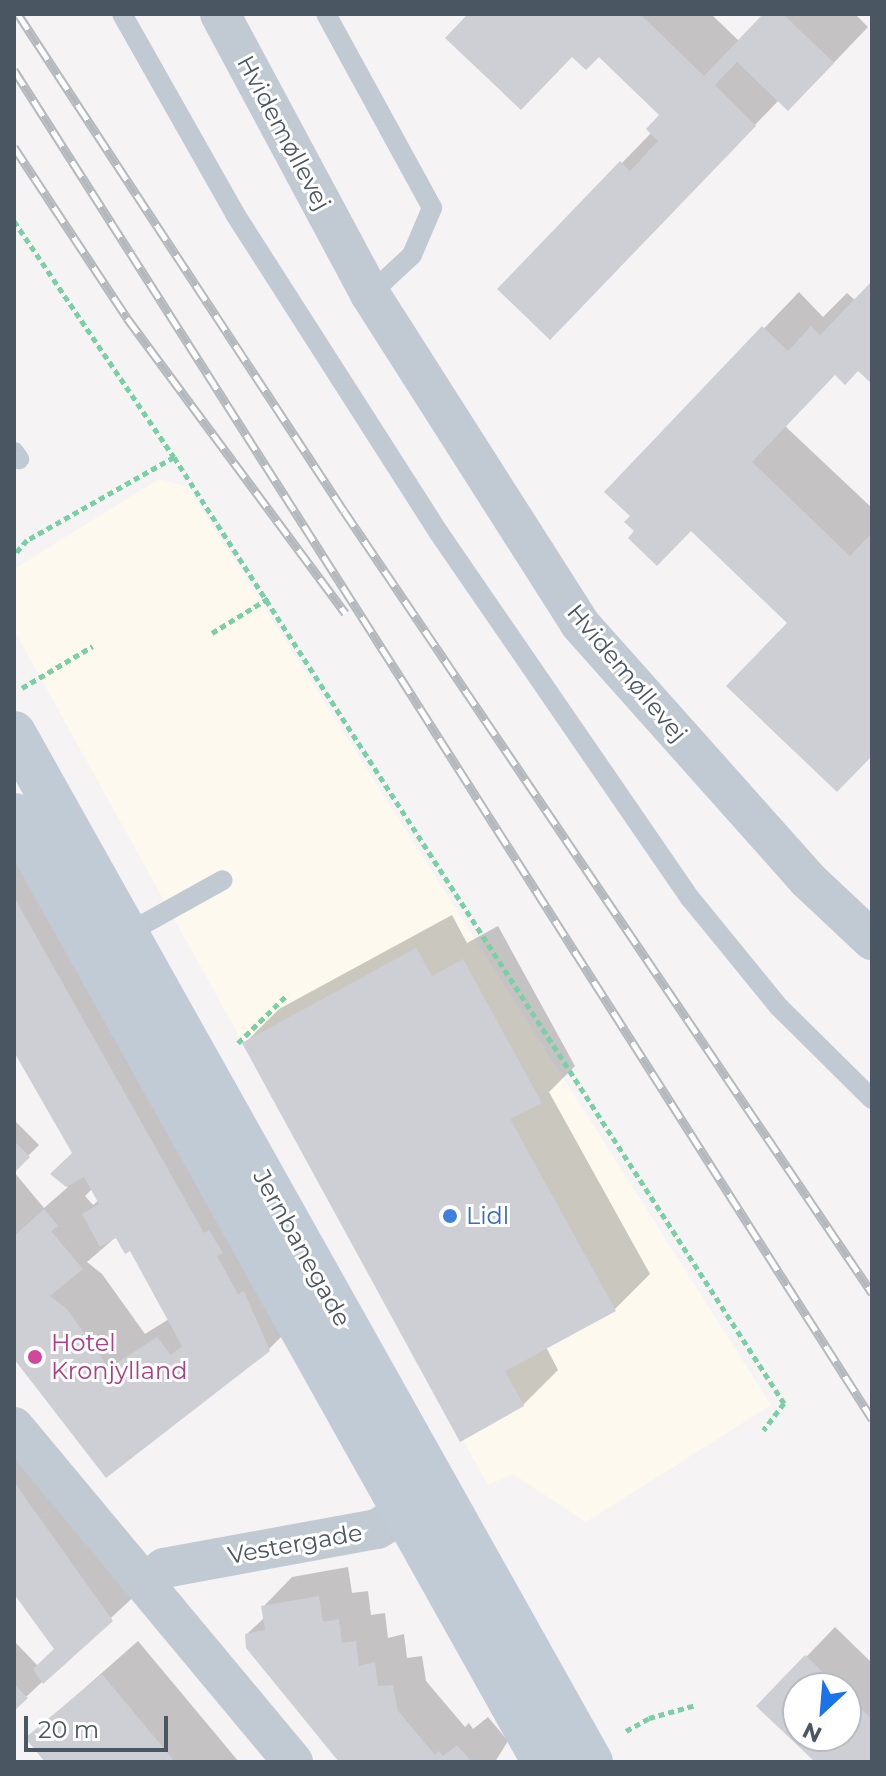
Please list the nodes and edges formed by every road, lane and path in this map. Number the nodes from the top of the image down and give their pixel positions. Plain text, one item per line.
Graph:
1 (122, 14) edge
2 (220, 14) edge
3 (326, 14) edge
4 (14, 221) edge
5 (370, 294) junction
6 (174, 457) junction
7 (14, 555) edge
8 (269, 598) junction
9 (212, 633) dead end
10 (93, 646) dead end
11 (14, 692) edge
12 (14, 733) edge
13 (14, 815) edge
14 (223, 880) dead end
15 (872, 940) edge
16 (108, 944) junction
17 (288, 994) dead end
18 (200, 1066) junction
19 (872, 1099) edge
20 (14, 1427) edge
21 (764, 1430) dead end
22 (422, 1502) junction
23 (146, 1583) junction
24 (696, 1705) dead end
25 (589, 1759) edge
26 (293, 1762) edge
27 (544, 1762) edge

1 - 19 lane
2 - 5 street, Hvidemøllevej
3 - 5 lane
4 - 6 path
5 - 15 street, Hvidemøllevej
6 - 7 path
6 - 8 path
8 - 9 path
8 - 21 path
10 - 11 path
12 - 16 main road, Jernbanegade
13 - 16 main road, Jernbanegade
14 - 16 lane
16 - 18 main road, Jernbanegade
16 - 22 main road, Jernbanegade
17 - 18 path
18 - 22 main road, Jernbanegade
20 - 23 street
22 - 23 street, Vestergade
22 - 25 main road, Jernbanegade
22 - 27 main road, Jernbanegade
23 - 26 street
24 - 25 path

